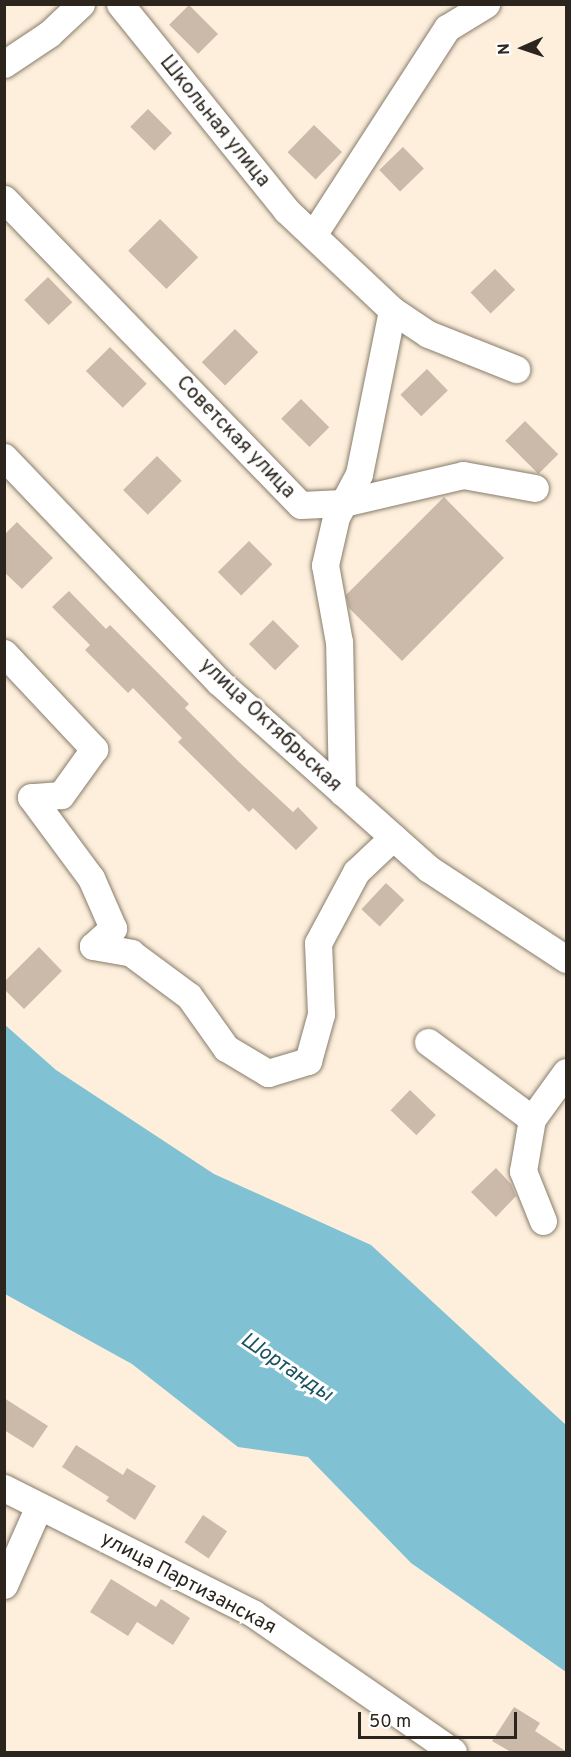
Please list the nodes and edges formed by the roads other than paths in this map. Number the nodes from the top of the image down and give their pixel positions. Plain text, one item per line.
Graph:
1 (81, 4) edge
2 (120, 4) edge
3 (486, 4) edge
4 (4, 64) edge
5 (4, 200) edge
6 (313, 235) junction
7 (392, 310) junction
8 (516, 369) dead end
9 (4, 457) edge
10 (535, 488) dead end
11 (343, 503) junction
12 (4, 652) edge
13 (342, 792) junction
14 (393, 837) junction
15 (567, 959) edge
16 (428, 1042) dead end
17 (567, 1072) edge
18 (532, 1119) junction
19 (543, 1221) dead end
20 (4, 1488) edge
21 (39, 1506) junction
22 (5, 1584) edge
23 (453, 1752) edge

1 - 4 street
2 - 6 street, Школьная улица
3 - 6 street
5 - 11 street, Советская улица
6 - 7 street, Школьная улица
7 - 8 street, Школьная улица
7 - 11 street
9 - 13 street, улица Октябрьская
10 - 11 street, Советская улица
11 - 13 street
12 - 14 street
13 - 14 street, улица Октябрьская
14 - 15 street, улица Октябрьская
16 - 18 street
17 - 18 street
18 - 19 street
20 - 21 street, улица Партизанская
21 - 22 street
21 - 23 street, улица Партизанская

